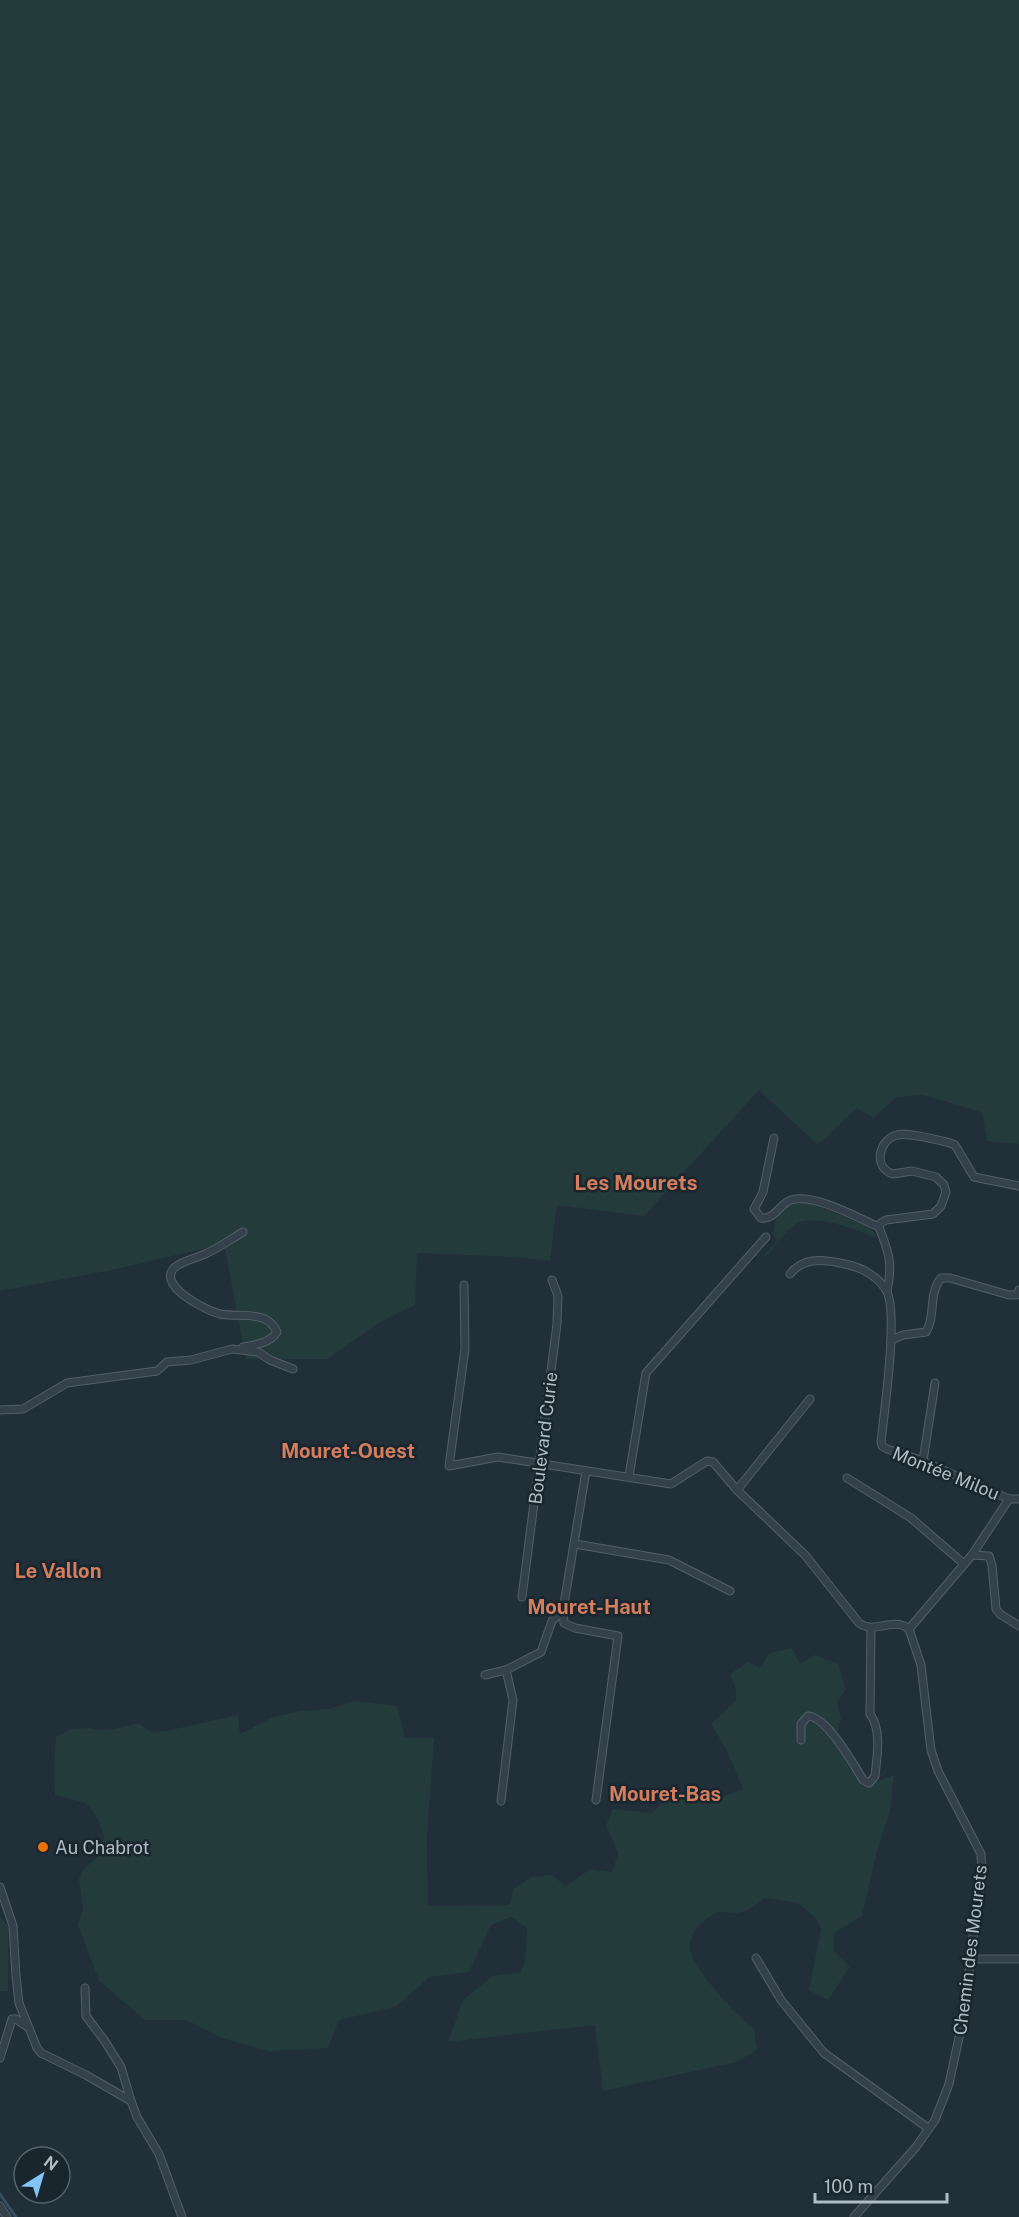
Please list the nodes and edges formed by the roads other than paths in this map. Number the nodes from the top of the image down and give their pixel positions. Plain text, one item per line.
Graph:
1 (774, 1138) dead end
2 (1019, 1186) edge
3 (879, 1227) junction
4 (243, 1232) dead end
5 (766, 1237) dead end
6 (790, 1274) dead end
7 (552, 1280) dead end
8 (464, 1285) dead end
9 (1019, 1290) edge
10 (887, 1292) junction
11 (891, 1340) junction
12 (232, 1349) junction
13 (293, 1369) dead end
14 (934, 1383) dead end
15 (810, 1399) dead end
16 (0, 1410) edge
17 (923, 1461) junction
18 (540, 1464) junction
19 (586, 1470) junction
20 (629, 1476) junction
21 (847, 1478) dead end
22 (737, 1490) junction
23 (1009, 1499) junction
24 (1019, 1499) edge
25 (575, 1544) junction
26 (972, 1555) junction
27 (964, 1564) junction
28 (730, 1591) dead end
29 (522, 1597) dead end
30 (563, 1610) junction
31 (1019, 1626) edge
32 (871, 1628) junction
33 (909, 1629) junction
34 (506, 1670) junction
35 (485, 1675) dead end
36 (801, 1740) dead end
37 (596, 1800) dead end
38 (501, 1801) dead end
39 (0, 1887) edge
40 (756, 1958) dead end
41 (970, 1959) junction
42 (1019, 1959) edge
43 (85, 1988) dead end
44 (30, 2028) junction
45 (0, 2058) edge
46 (131, 2101) junction
47 (928, 2128) junction
48 (0, 2206) edge
49 (6, 2217) edge
50 (182, 2217) edge
51 (854, 2217) edge

1 - 3 street
2 - 3 street
3 - 10 street
4 - 12 street
5 - 20 street
6 - 10 street
7 - 18 street, Boulevard Curie
8 - 18 street
9 - 11 street
10 - 11 street
11 - 17 street, Montée Milou
12 - 13 street
12 - 16 street
14 - 17 street
15 - 22 street
17 - 23 street, Montée Milou
18 - 19 street
18 - 29 street, Boulevard Curie
19 - 20 street
19 - 25 street
20 - 22 street
21 - 27 street
22 - 32 street
23 - 24 street
23 - 26 street
25 - 28 street
25 - 30 street
26 - 27 street
26 - 31 street
27 - 33 street
30 - 34 street
30 - 37 street
32 - 33 street
32 - 36 street
33 - 41 street, Chemin des Mourets
34 - 35 street
34 - 38 street
39 - 44 street
40 - 47 street
41 - 42 street
41 - 47 street, Chemin des Mourets
43 - 46 street
44 - 45 street
44 - 46 street
46 - 50 street
47 - 51 street, Chemin des Mourets
48 - 49 street

